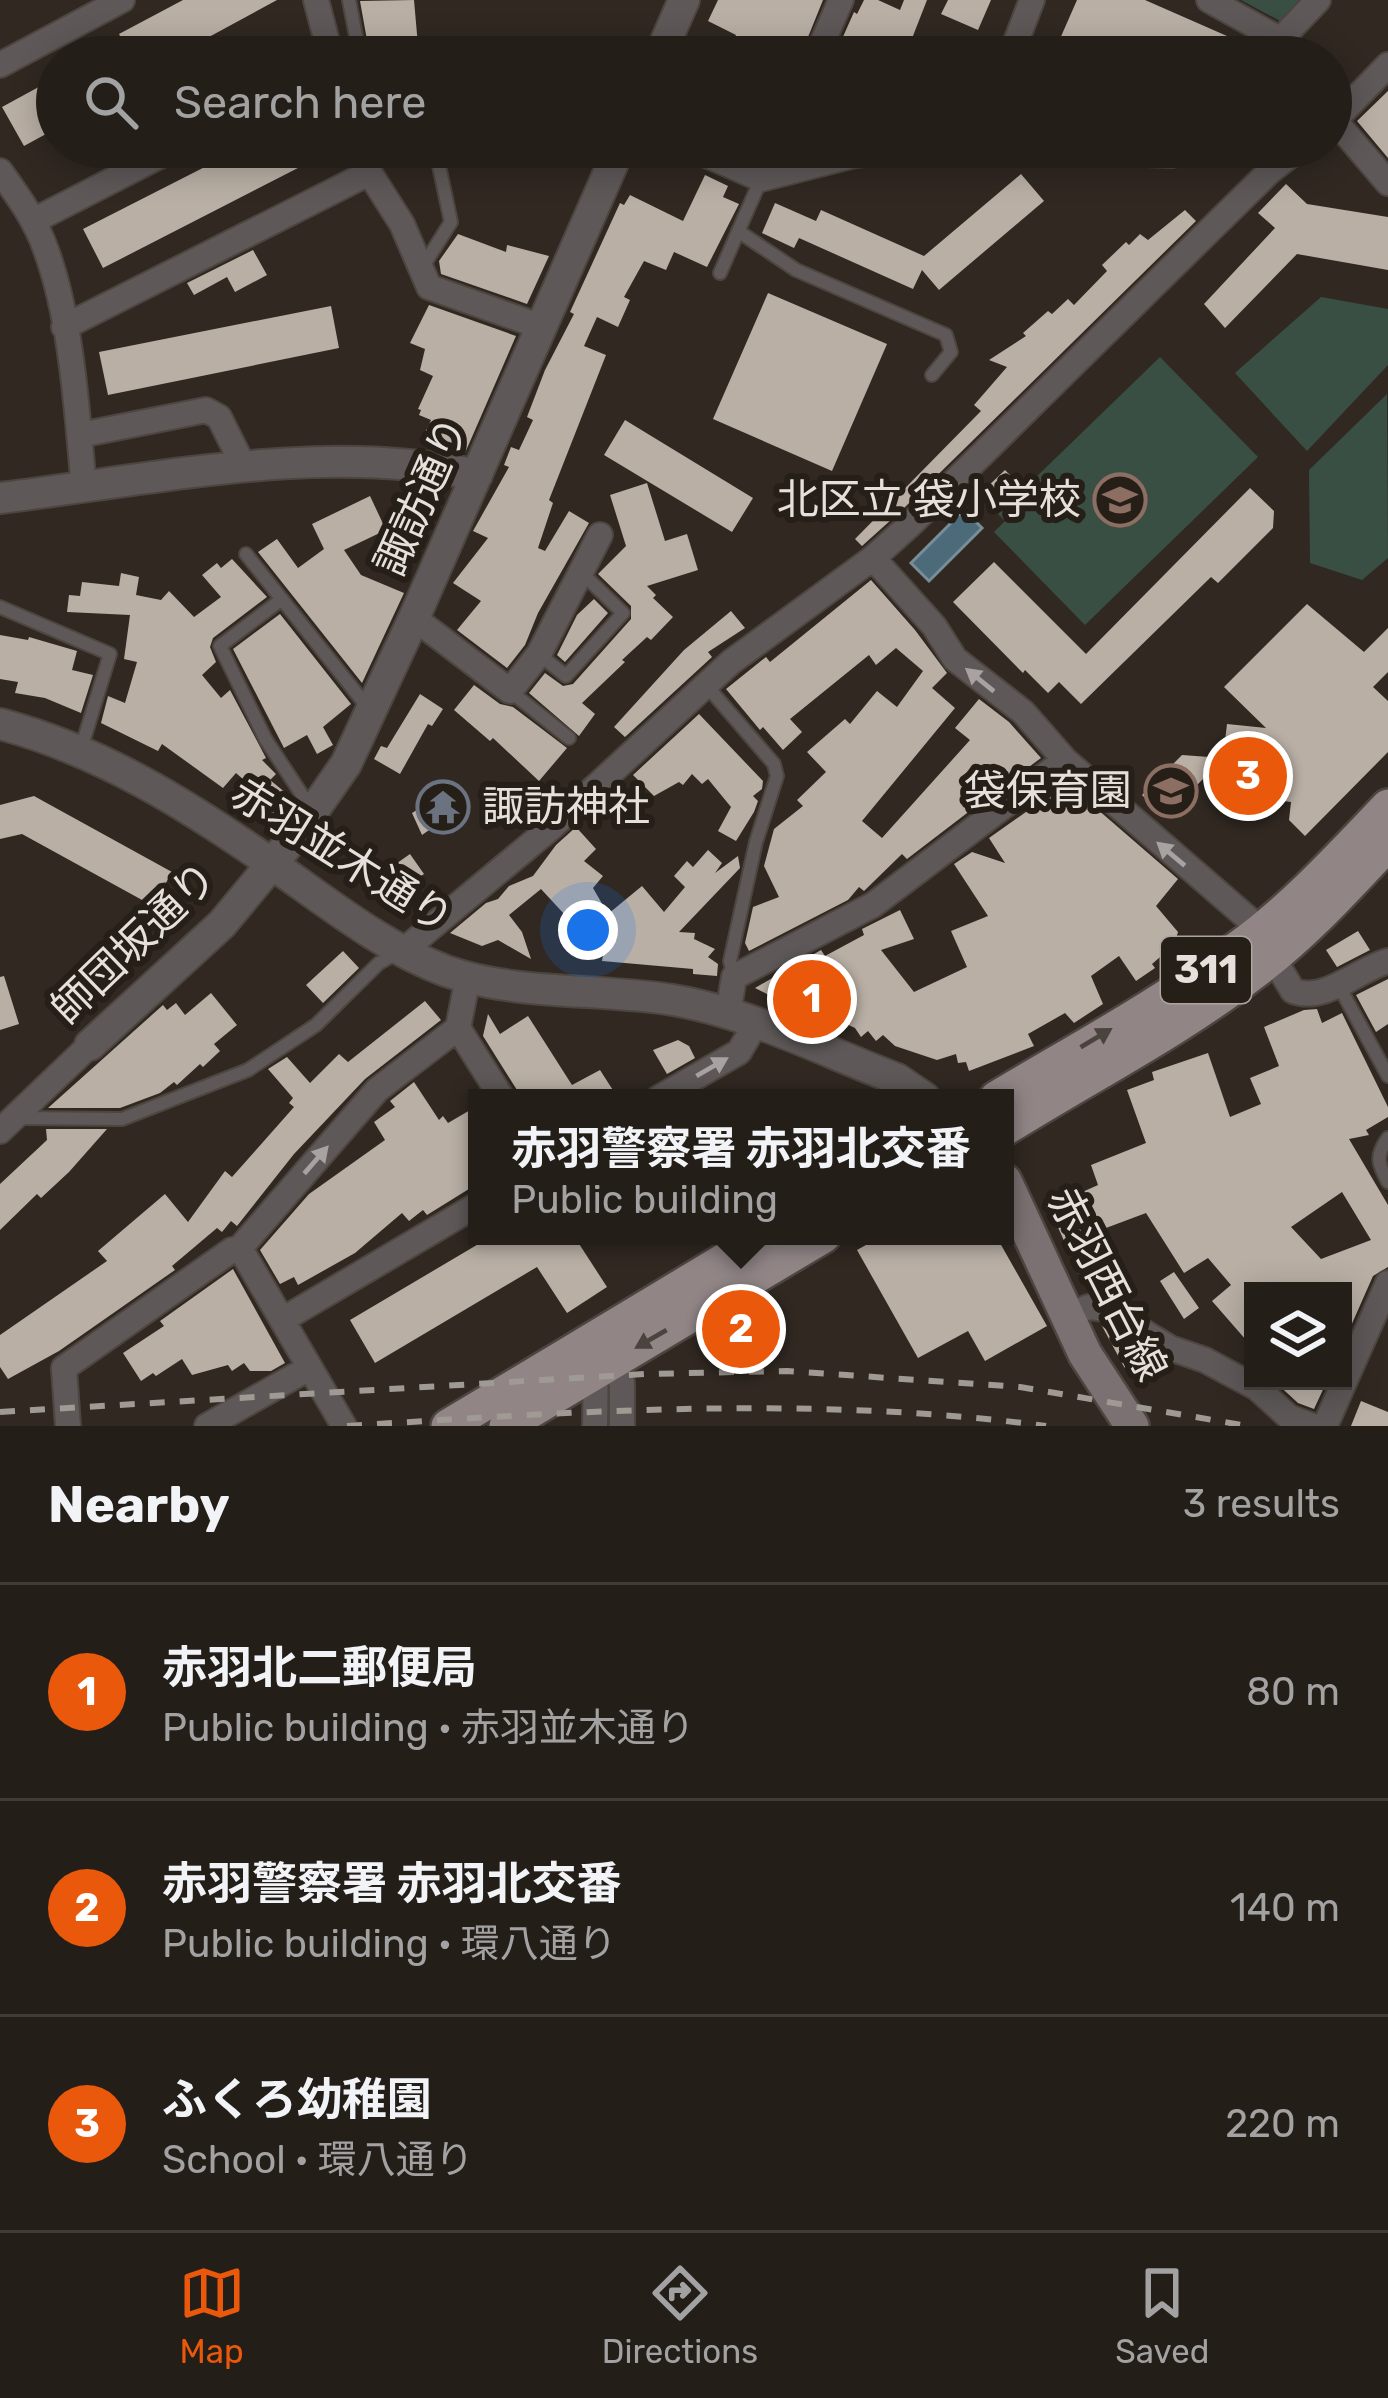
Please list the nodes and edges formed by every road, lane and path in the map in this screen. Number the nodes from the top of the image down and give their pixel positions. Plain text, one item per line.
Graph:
1 (122, 0) edge
2 (316, 0) edge
3 (349, 0) edge
4 (684, 0) edge
5 (841, 0) edge
6 (1032, 0) edge
7 (1209, 0) edge
8 (1318, 0) edge
9 (54, 36) edge
10 (325, 36) edge
11 (356, 36) edge
12 (668, 36) edge
13 (825, 36) edge
14 (1018, 36) edge
15 (1257, 36) edge
16 (1284, 36) edge
17 (36, 46) edge
18 (0, 65) edge
19 (1388, 65) edge
20 (1352, 103) edge
21 (1352, 144) edge
22 (136, 168) edge
23 (365, 168) edge
24 (439, 168) edge
25 (611, 168) edge
26 (737, 168) edge
27 (766, 168) edge
28 (802, 168) edge
29 (1274, 168) edge
30 (0, 171) edge
31 (368, 173) junction
32 (761, 178) junction
33 (1388, 183) edge
34 (33, 221) junction
35 (738, 231) junction
36 (422, 269) junction
37 (720, 273) dead end
38 (64, 326) junction
39 (542, 327) junction
40 (932, 374) dead end
41 (80, 434) junction
42 (244, 467) junction
43 (477, 475) junction
44 (84, 488) junction
45 (0, 498) edge
46 (600, 535) dead end
47 (246, 554) dead end
48 (873, 558) junction
49 (583, 574) junction
50 (282, 599) junction
51 (0, 607) edge
52 (414, 618) junction
53 (539, 654) junction
54 (706, 685) junction
55 (510, 691) junction
56 (370, 710) junction
57 (0, 724) edge
58 (569, 738) dead end
59 (81, 749) junction
60 (1065, 760) junction
61 (1388, 806) edge
62 (313, 811) junction
63 (1388, 844) edge
64 (272, 864) junction
65 (1267, 944) junction
66 (404, 950) junction
67 (1388, 961) edge
68 (468, 977) junction
69 (734, 977) junction
70 (1339, 986) junction
71 (742, 1020) junction
72 (458, 1028) junction
73 (89, 1045) joint
74 (1388, 1076) edge
75 (496, 1089) edge
76 (675, 1089) edge
77 (912, 1089) edge
78 (1011, 1089) edge
79 (1014, 1124) edge
80 (6, 1125) edge
81 (1388, 1138) edge
82 (1388, 1182) edge
83 (1014, 1201) edge
84 (468, 1210) edge
85 (752, 1245) edge
86 (807, 1245) edge
87 (239, 1248) junction
88 (1388, 1283) edge
89 (1067, 1316) junction
90 (282, 1321) junction
91 (600, 1358) junction
92 (309, 1368) junction
93 (68, 1426) edge
94 (207, 1426) edge
95 (344, 1426) edge
96 (448, 1426) edge
97 (506, 1426) edge
98 (595, 1426) edge
99 (622, 1426) edge
100 (1132, 1426) edge
101 (1312, 1426) edge
102 (1325, 1426) edge

1 - 9 street
2 - 10 street
3 - 11 lane
4 - 12 street
5 - 13 street
6 - 14 street
7 - 15 street
8 - 16 street
17 - 18 street
19 - 20 street
21 - 33 street
22 - 34 street
23 - 31 street
24 - 36 lane
25 - 39 street, 諏訪通り
26 - 32 street
27 - 32 street
28 - 32 street
29 - 48 street
30 - 34 street
31 - 36 street
31 - 38 street
32 - 35 lane
34 - 38 street
35 - 37 lane
35 - 40 lane
36 - 39 street
38 - 41 street
39 - 43 street, 諏訪通り
41 - 42 street
41 - 44 street
42 - 43 street
42 - 44 street
43 - 52 street, 諏訪通り
44 - 45 street
46 - 49 street
47 - 50 lane
48 - 54 street
60 -> 48 street
49 - 53 street
49 - 53 lane
50 - 56 lane
50 - 62 lane
51 - 59 lane
52 - 55 street
52 - 56 street, 諏訪通り
53 - 55 street
54 - 66 street
54 - 69 lane
55 - 58 lane
56 - 62 street, 諏訪通り
57 - 59 street, 赤羽並木通り
59 - 64 street, 赤羽並木通り
65 -> 60 street
60 - 69 street
61 - 65 main road, 311
62 - 64 street, 諏訪通り
63 - 65 main road, 311
64 - 66 street, 赤羽並木通り
64 - 73 street, 師団坂通り
65 - 70 street
78 -> 65 main road, 311
65 - 79 main road, 311
66 - 68 street, 赤羽並木通り
66 - 80 lane
67 - 70 street
68 - 71 street, 赤羽並木通り
68 - 72 street
69 - 71 street
70 - 74 lane
76 -> 71 street
71 - 77 street, 赤羽並木通り
72 - 75 street
87 -> 72 street
73 - 80 street, 師団坂通り
81 - 82 lane
83 - 89 main road, 赤羽西台線
84 - 90 street
85 - 91 main road
86 -> 91 main road
87 - 90 street
87 - 93 street
88 - 102 street
89 - 100 main road, 赤羽西台線
89 - 101 street
90 - 92 street
91 - 96 main road
91 - 97 main road
91 - 98 street
91 - 99 street
92 - 94 street
92 - 95 street

